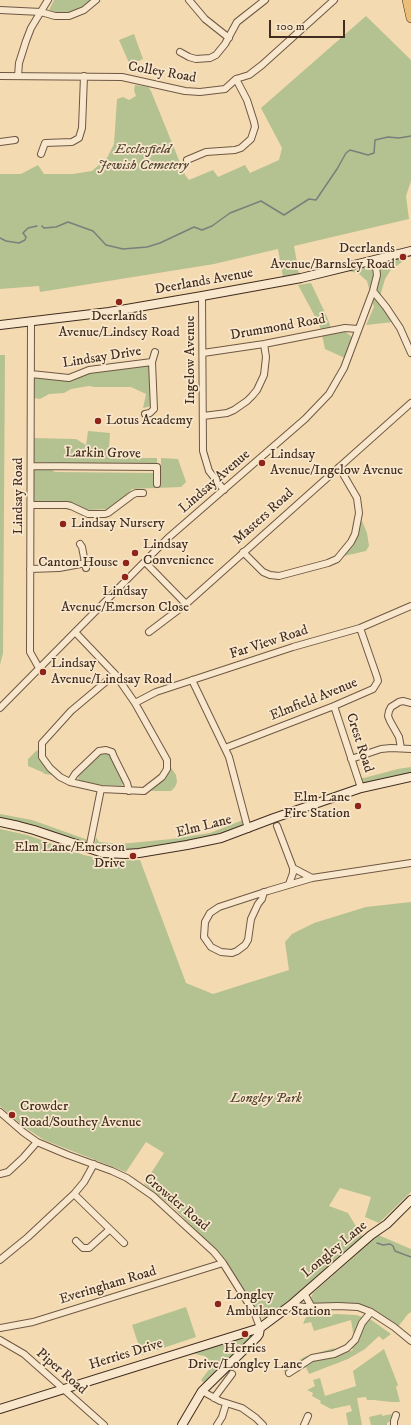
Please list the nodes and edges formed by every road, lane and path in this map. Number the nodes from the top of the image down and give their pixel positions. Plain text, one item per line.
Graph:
1 (48, 0) edge
2 (96, 0) edge
3 (188, 0) edge
4 (265, 0) edge
5 (334, 0) edge
6 (407, 0) edge
7 (0, 10) edge
8 (41, 12) junction
9 (411, 18) edge
10 (229, 38) junction
11 (180, 52) dead end
12 (0, 76) edge
13 (18, 76) junction
14 (84, 76) junction
15 (236, 78) junction
16 (15, 140) dead end
17 (0, 142) edge
18 (41, 154) dead end
19 (187, 160) dead end
20 (411, 251) edge
21 (375, 260) junction
22 (373, 291) junction
23 (202, 296) junction
24 (31, 322) junction
25 (0, 325) edge
26 (358, 329) junction
27 (264, 344) junction
28 (155, 352) dead end
29 (203, 353) junction
30 (411, 353) edge
31 (152, 362) junction
32 (31, 374) junction
33 (411, 403) edge
34 (145, 414) dead end
35 (203, 416) junction
36 (31, 466) junction
37 (339, 467) junction
38 (157, 484) dead end
39 (224, 490) junction
40 (143, 493) dead end
41 (31, 505) junction
42 (80, 544) dead end
43 (243, 552) junction
44 (145, 562) junction
45 (30, 570) junction
46 (186, 604) junction
47 (411, 606) edge
48 (360, 628) junction
49 (75, 632) junction
50 (150, 632) dead end
51 (39, 668) junction
52 (115, 674) junction
53 (192, 680) junction
54 (411, 703) edge
55 (135, 704) junction
56 (334, 706) junction
57 (0, 708) edge
58 (225, 748) junction
59 (400, 748) junction
60 (411, 749) edge
61 (351, 759) junction
62 (411, 777) edge
63 (70, 782) junction
64 (361, 788) junction
65 (101, 789) junction
66 (129, 791) junction
67 (0, 822) edge
68 (277, 826) dead end
69 (248, 828) junction
70 (89, 849) junction
71 (411, 863) edge
72 (293, 868) junction
73 (312, 878) junction
74 (289, 884) junction
75 (264, 892) junction
76 (0, 1112) edge
77 (37, 1142) junction
78 (94, 1164) junction
79 (8, 1172) junction
80 (0, 1174) edge
81 (0, 1179) edge
82 (74, 1194) junction
83 (411, 1200) edge
84 (109, 1230) junction
85 (76, 1241) dead end
86 (124, 1243) dead end
87 (0, 1260) edge
88 (223, 1263) junction
89 (304, 1293) junction
90 (291, 1305) junction
91 (311, 1306) junction
92 (371, 1312) junction
93 (0, 1328) edge
94 (260, 1328) junction
95 (0, 1340) edge
96 (411, 1341) edge
97 (289, 1373) dead end
98 (232, 1374) dead end
99 (62, 1389) junction
100 (202, 1390) junction
101 (214, 1398) junction
102 (226, 1404) junction
103 (0, 1409) edge
104 (396, 1415) dead end
105 (308, 1416) dead end
106 (104, 1425) edge
107 (182, 1425) edge
108 (216, 1425) edge
109 (263, 1425) edge
110 (304, 1425) edge
111 (394, 1425) edge

1 - 8 street
2 - 8 street
3 - 10 street
4 - 10 street
5 - 15 street, Colley Road
6 - 9 main road
7 - 8 street
8 - 13 street
10 - 11 street
12 - 13 street, Colley Road
13 - 14 street, Colley Road
14 - 15 street, Colley Road
14 - 18 street
15 - 19 street
16 - 17 street
20 - 21 street, Deerlands Avenue
21 - 22 street, Lindsay Avenue
21 - 23 street, Deerlands Avenue
22 - 26 street, Lindsay Avenue
22 - 30 street
23 - 24 street, Deerlands Avenue
23 - 29 street, Ingelow Avenue
24 - 25 street, Deerlands Avenue
24 - 32 street, Lindsay Road
26 - 27 street, Drummond Road
26 - 39 street, Lindsay Avenue
27 - 29 street, Drummond Road
27 - 35 street
28 - 31 street
29 - 35 street, Ingelow Avenue
31 - 32 street, Lindsay Drive
31 - 34 street
32 - 36 street, Lindsay Road
33 - 37 street, Masters Road
35 - 39 street, Ingelow Avenue
36 - 38 street, Larkin Grove
36 - 41 street, Lindsay Road
37 - 43 street, Masters Road
37 - 43 street
39 - 44 street, Lindsay Avenue
40 - 41 street
41 - 45 street, Lindsay Road
42 - 45 street
43 - 46 street, Masters Road
44 - 46 street
44 - 49 street, Lindsay Avenue
45 - 51 street, Lindsay Road
46 - 50 street, Masters Road
47 - 48 street, Far View Road
48 - 53 street, Far View Road
48 - 56 street, Elmfield Avenue
49 - 51 street, Lindsay Avenue
49 - 52 street
51 - 57 street, Lindsay Avenue
52 - 55 street
52 - 63 street
53 - 55 street, Far View Road
53 - 58 street
54 - 59 street
55 - 66 street
56 - 58 street, Elmfield Avenue
56 - 61 street, Crest Road
58 - 69 street
59 - 60 street
59 - 61 street
61 - 64 street, Crest Road
62 - 64 street, Elm Lane
63 - 65 street
63 - 66 street
64 - 69 street, Elm Lane
65 - 66 street
65 - 70 street
67 - 70 street, Elm Lane
68 - 72 street
69 - 70 street, Elm Lane
71 - 73 street
72 - 73 street
72 - 74 street
73 - 74 street
74 - 75 street
75 - 75 street
76 - 77 street, Crowder Road
77 - 78 street, Crowder Road
77 - 79 street
78 - 82 street
78 - 88 street, Crowder Road
79 - 80 street
79 - 81 street
82 - 84 street
82 - 87 street
83 - 89 street, Longley Lane
84 - 85 street
84 - 86 street
88 - 93 street, Everingham Road
88 - 94 street, Crowder Road
89 - 90 street, Longley Lane
89 - 91 street
90 - 91 street
90 - 94 street, Longley Lane
91 - 92 street
92 - 96 street
92 - 97 street
94 - 99 street, Herries Drive
94 - 100 street, Longley Lane
95 - 99 street, Piper Road
98 - 101 street
99 - 103 street, Herries Drive
99 - 106 street, Piper Road
100 - 101 street
100 - 107 street, Longley Lane
101 - 102 street
102 - 108 street
102 - 109 street
104 - 111 street
105 - 110 street

